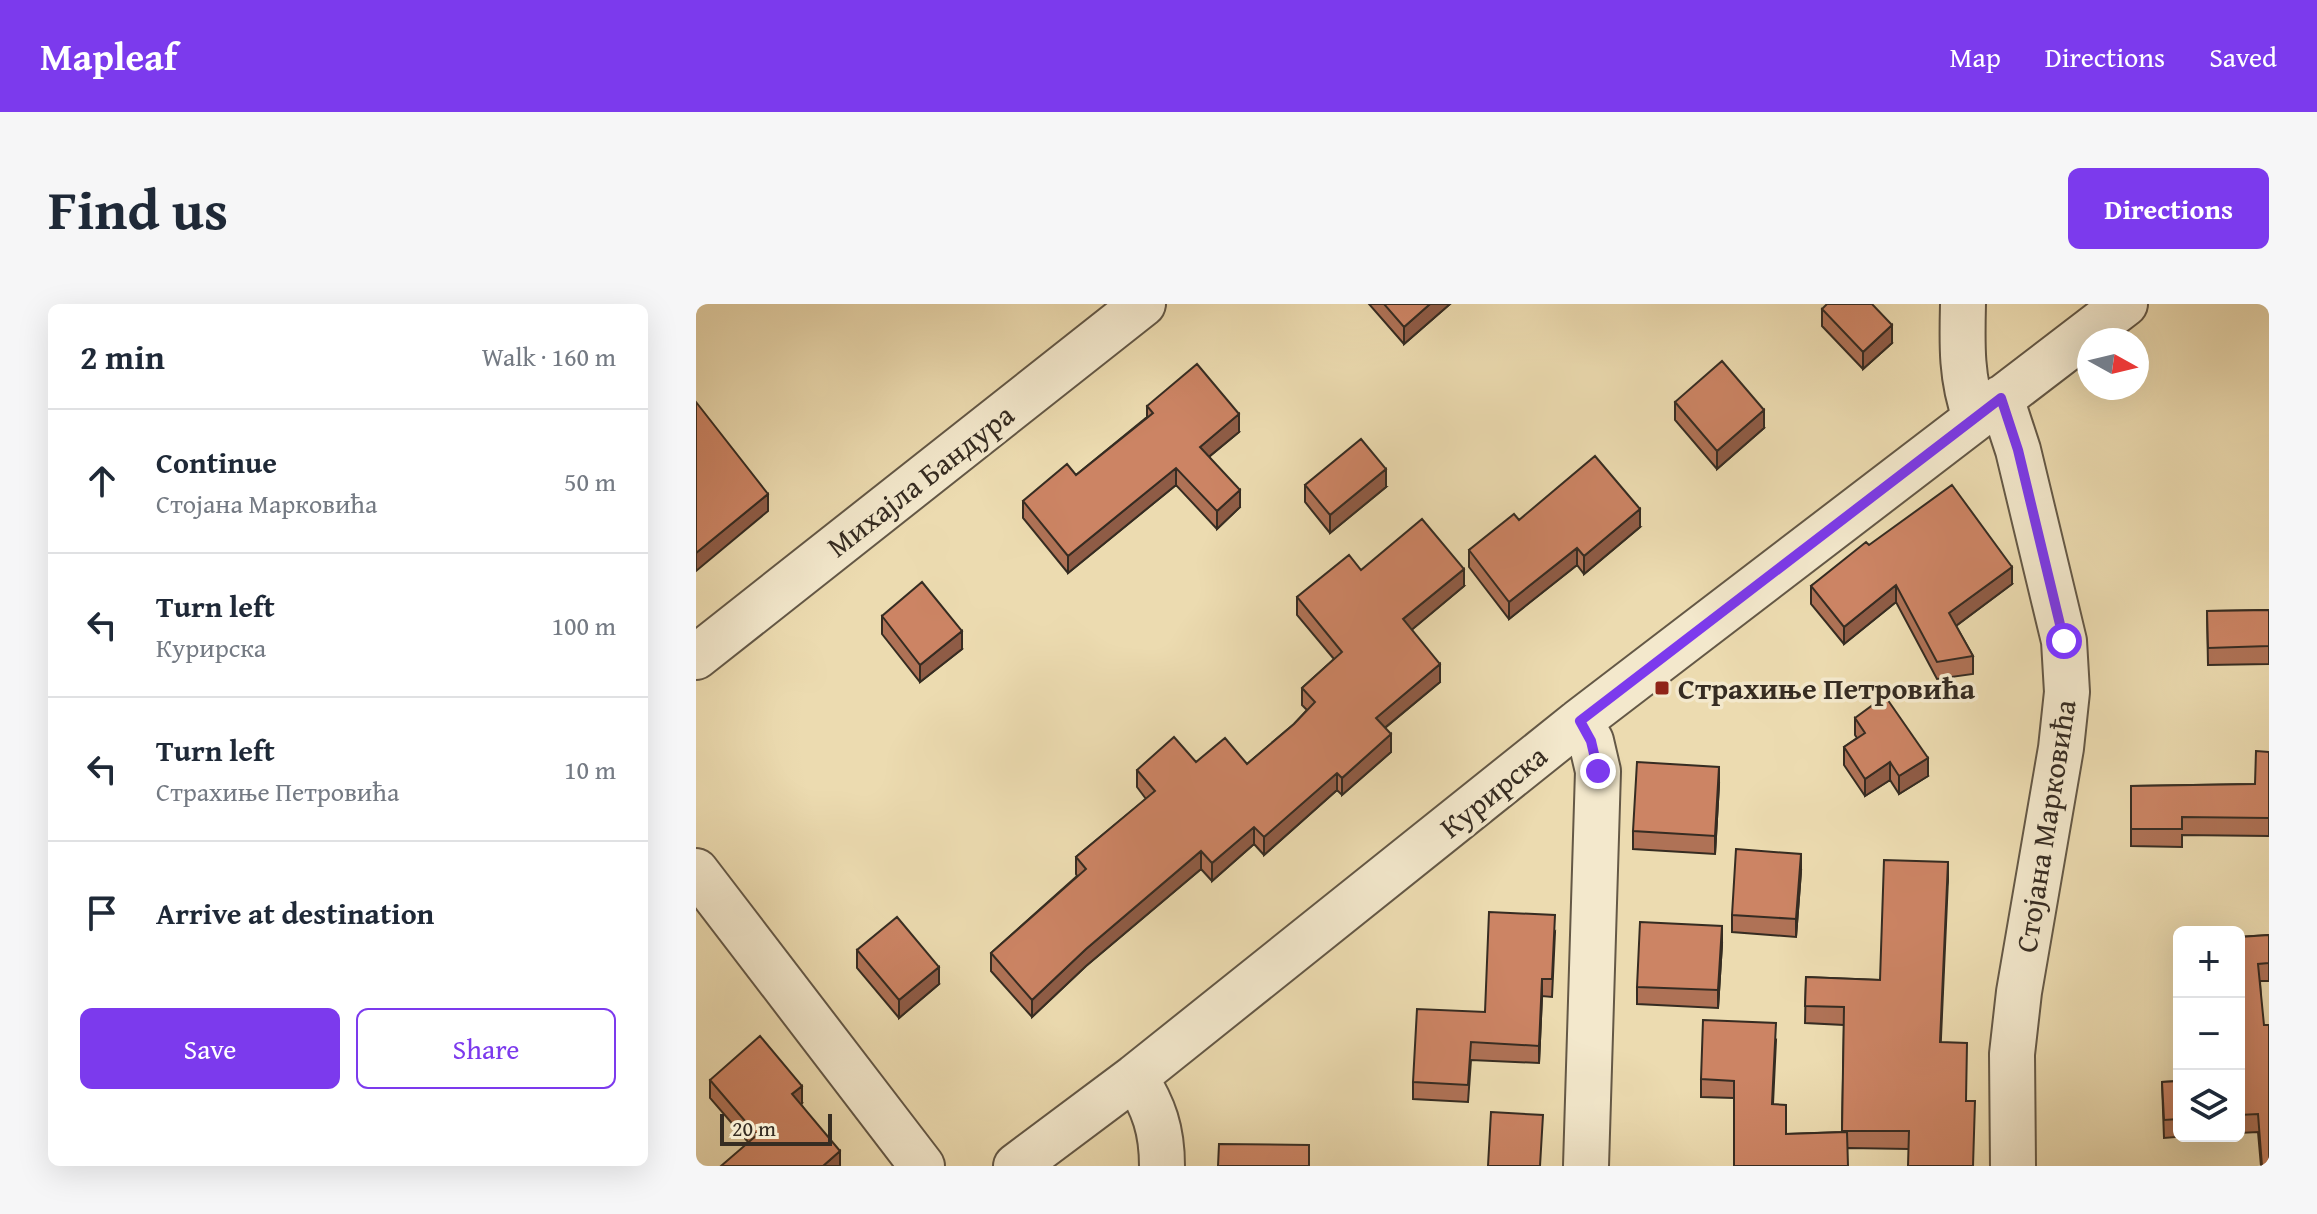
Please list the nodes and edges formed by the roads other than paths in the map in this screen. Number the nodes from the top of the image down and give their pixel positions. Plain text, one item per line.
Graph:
1 (1143, 304) edge
2 (1963, 304) edge
3 (2125, 304) edge
4 (1988, 407) junction
5 (696, 657) edge
6 (1580, 721) junction
7 (696, 871) edge
8 (1135, 1077) junction
9 (922, 1166) edge
10 (1016, 1166) edge
11 (1162, 1166) edge
12 (1586, 1166) edge
13 (2013, 1166) edge

1 - 5 street, Михајла Бандура
2 - 4 street, Стојана Марковића
3 - 4 street, Курирска
4 - 6 street, Курирска
4 - 13 street, Стојана Марковића
6 - 8 street, Курирска
6 - 12 street
7 - 9 street
8 - 10 street, Курирска
8 - 11 street

